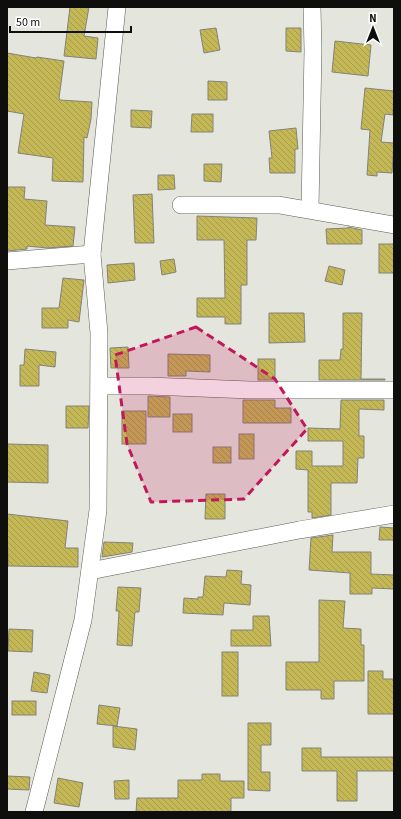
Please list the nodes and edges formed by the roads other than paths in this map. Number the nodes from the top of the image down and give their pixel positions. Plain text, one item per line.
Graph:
1 (117, 7) edge
2 (312, 7) edge
3 (181, 205) dead end
4 (310, 209) junction
5 (394, 225) edge
6 (92, 254) junction
7 (7, 261) edge
8 (100, 386) junction
9 (394, 390) edge
10 (394, 514) edge
11 (92, 551) junction
12 (90, 571) junction
13 (85, 602) junction
14 (34, 812) edge

1 - 6 street
2 - 4 street
3 - 4 street
4 - 5 street
6 - 7 street
6 - 8 street
8 - 9 street
8 - 11 street
10 - 12 street
11 - 12 street
11 - 13 street
12 - 13 street
13 - 14 street

